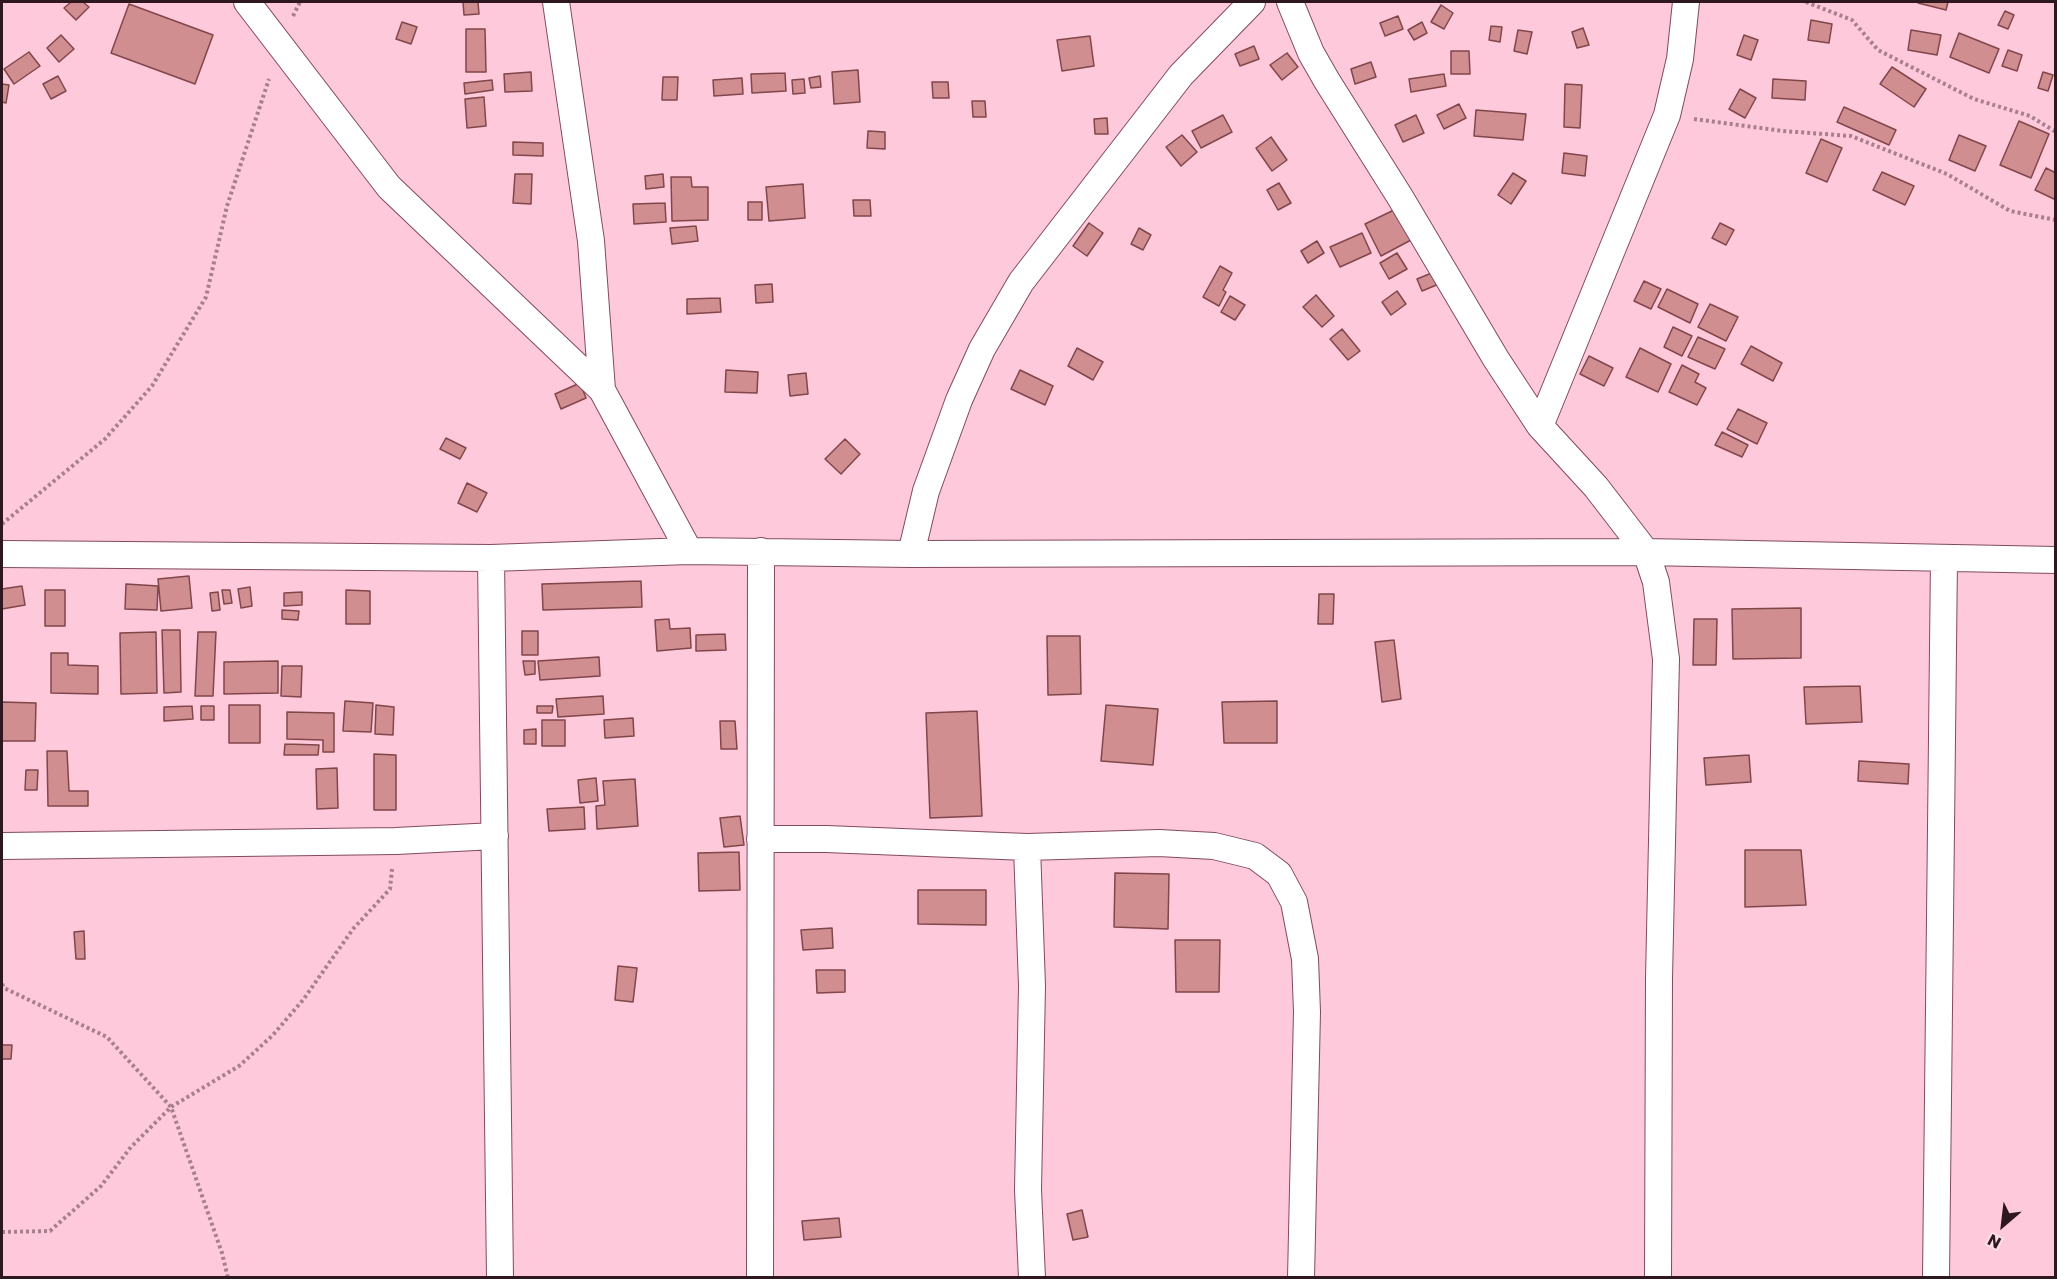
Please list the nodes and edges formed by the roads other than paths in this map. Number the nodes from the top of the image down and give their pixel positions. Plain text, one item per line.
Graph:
1 (247, 2) edge
2 (556, 2) edge
3 (1252, 2) edge
4 (1290, 2) edge
5 (1686, 2) edge
6 (602, 390) junction
7 (1540, 426) junction
8 (689, 550) junction
9 (761, 551) junction
10 (1646, 552) junction
11 (2, 554) edge
12 (910, 554) junction
13 (490, 558) junction
14 (1944, 558) junction
15 (2055, 560) edge
16 (495, 836) junction
17 (760, 839) junction
18 (2, 846) edge
19 (1027, 848) junction
20 (500, 1278) edge
21 (760, 1278) edge
22 (1032, 1278) edge
23 (1301, 1278) edge
24 (1658, 1278) edge
25 (1936, 1278) edge

1 - 6 street
2 - 6 street
3 - 12 street
4 - 7 street
5 - 7 street
6 - 8 street
7 - 10 street
8 - 9 street
8 - 13 street
9 - 12 street
9 - 17 street
10 - 12 street
10 - 14 street
10 - 24 street
11 - 13 street
13 - 16 street
14 - 15 street
14 - 25 street
16 - 18 street
16 - 20 street
17 - 19 street
17 - 21 street
19 - 22 street
19 - 23 street

